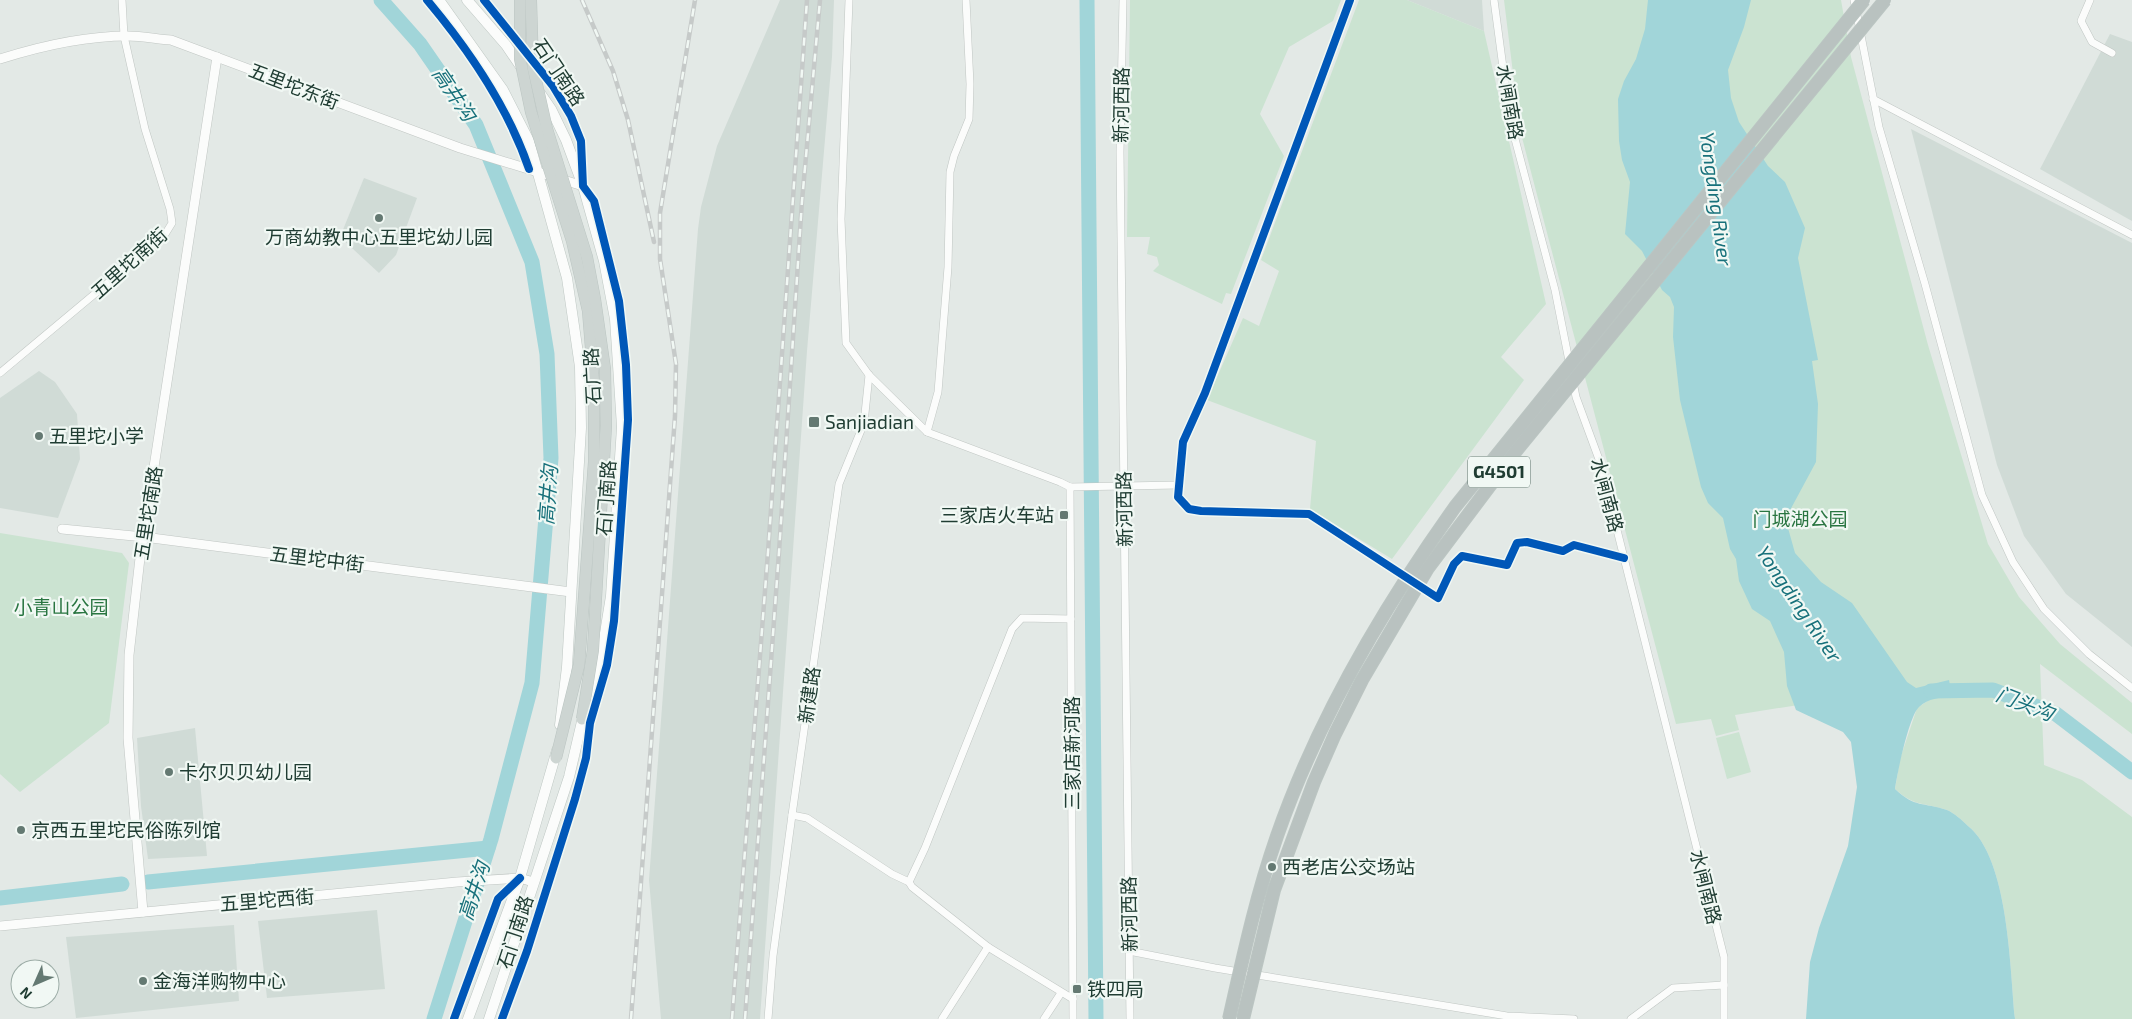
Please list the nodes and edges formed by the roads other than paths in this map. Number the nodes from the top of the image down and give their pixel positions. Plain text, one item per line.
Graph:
1 (122, 0) edge
2 (440, 0) edge
3 (467, 0) edge
4 (520, 0) edge
5 (531, 0) edge
6 (849, 0) edge
7 (966, 0) edge
8 (1122, 0) edge
9 (1350, 0) edge
10 (1494, 0) edge
11 (1854, 0) edge
12 (1864, 0) edge
13 (1885, 0) edge
14 (2090, 0) edge
15 (124, 36) junction
16 (2112, 53) dead end
17 (217, 57) junction
18 (0, 59) edge
19 (1873, 99) junction
20 (538, 172) junction
21 (583, 186) junction
22 (2132, 235) edge
23 (0, 373) edge
24 (869, 375) junction
25 (927, 432) junction
26 (1178, 485) junction
27 (1124, 486) junction
28 (1070, 487) junction
29 (62, 529) dead end
30 (144, 537) junction
31 (1624, 558) junction
32 (572, 592) junction
33 (1071, 619) junction
34 (2132, 688) edge
35 (582, 719) junction
36 (556, 758) junction
37 (792, 815) junction
38 (520, 878) junction
39 (533, 882) junction
40 (909, 882) junction
41 (143, 912) junction
42 (0, 926) edge
43 (988, 947) junction
44 (1129, 951) junction
45 (1724, 985) junction
46 (1061, 993) junction
47 (1073, 999) junction
48 (468, 1019) edge
49 (489, 1019) edge
50 (768, 1019) edge
51 (942, 1019) edge
52 (1044, 1019) edge
53 (1073, 1019) edge
54 (1130, 1019) edge
55 (1229, 1019) edge
56 (1243, 1019) edge
57 (1574, 1019) edge
58 (1630, 1019) edge
59 (1724, 1019) edge

1 - 15 street, 五里坨南街
2 - 20 main road, 石门南路
3 - 21 main road, 石门南路
4 - 36 main road, 石广路, bridge
5 - 35 main road, 石广路, bridge
6 - 24 street
7 - 25 street
8 - 27 street, 新河西路
9 - 26 street
10 - 31 street, 水闸南路
11 - 19 street
12 - 55 highway, G4501, bridge
13 - 56 highway, G4501, bridge
14 - 16 street
15 - 17 street, 五里坨东街
15 - 18 street, 五里坨东街
15 - 23 street, 五里坨南街
17 - 20 street, 五里坨东街
17 - 30 street, 五里坨南路
19 - 22 street
19 - 34 street
20 - 21 street, 五里坨东街
20 - 32 main road, 石门南路
21 - 35 main road, 石门南路
24 - 25 street
24 - 37 street, 新建路
25 - 28 street
26 - 27 street
26 - 31 street
27 - 28 street
27 - 44 street, 新河西路
28 - 33 street, 三家店新河路
29 - 30 street, 五里坨中街
30 - 32 street, 五里坨中街
30 - 41 street, 五里坨南路
31 - 45 street, 水闸南路
32 - 36 main road, 石门南路
33 - 40 street
33 - 47 street, 三家店新河路
35 - 39 main road, 石门南路
36 - 38 main road, 石门南路
37 - 40 street
37 - 50 street, 新建路
38 - 39 street, 五里坨西街
38 - 41 street, 五里坨西街
38 - 48 main road, 石门南路
39 - 49 main road, 石门南路
40 - 43 street
41 - 42 street, 五里坨西街
43 - 46 street
43 - 51 street
44 - 54 street, 新河西路
44 - 57 street
45 - 58 street
45 - 59 street, 水闸南路
46 - 47 street
46 - 52 street
47 - 53 street, 三家店新河路

